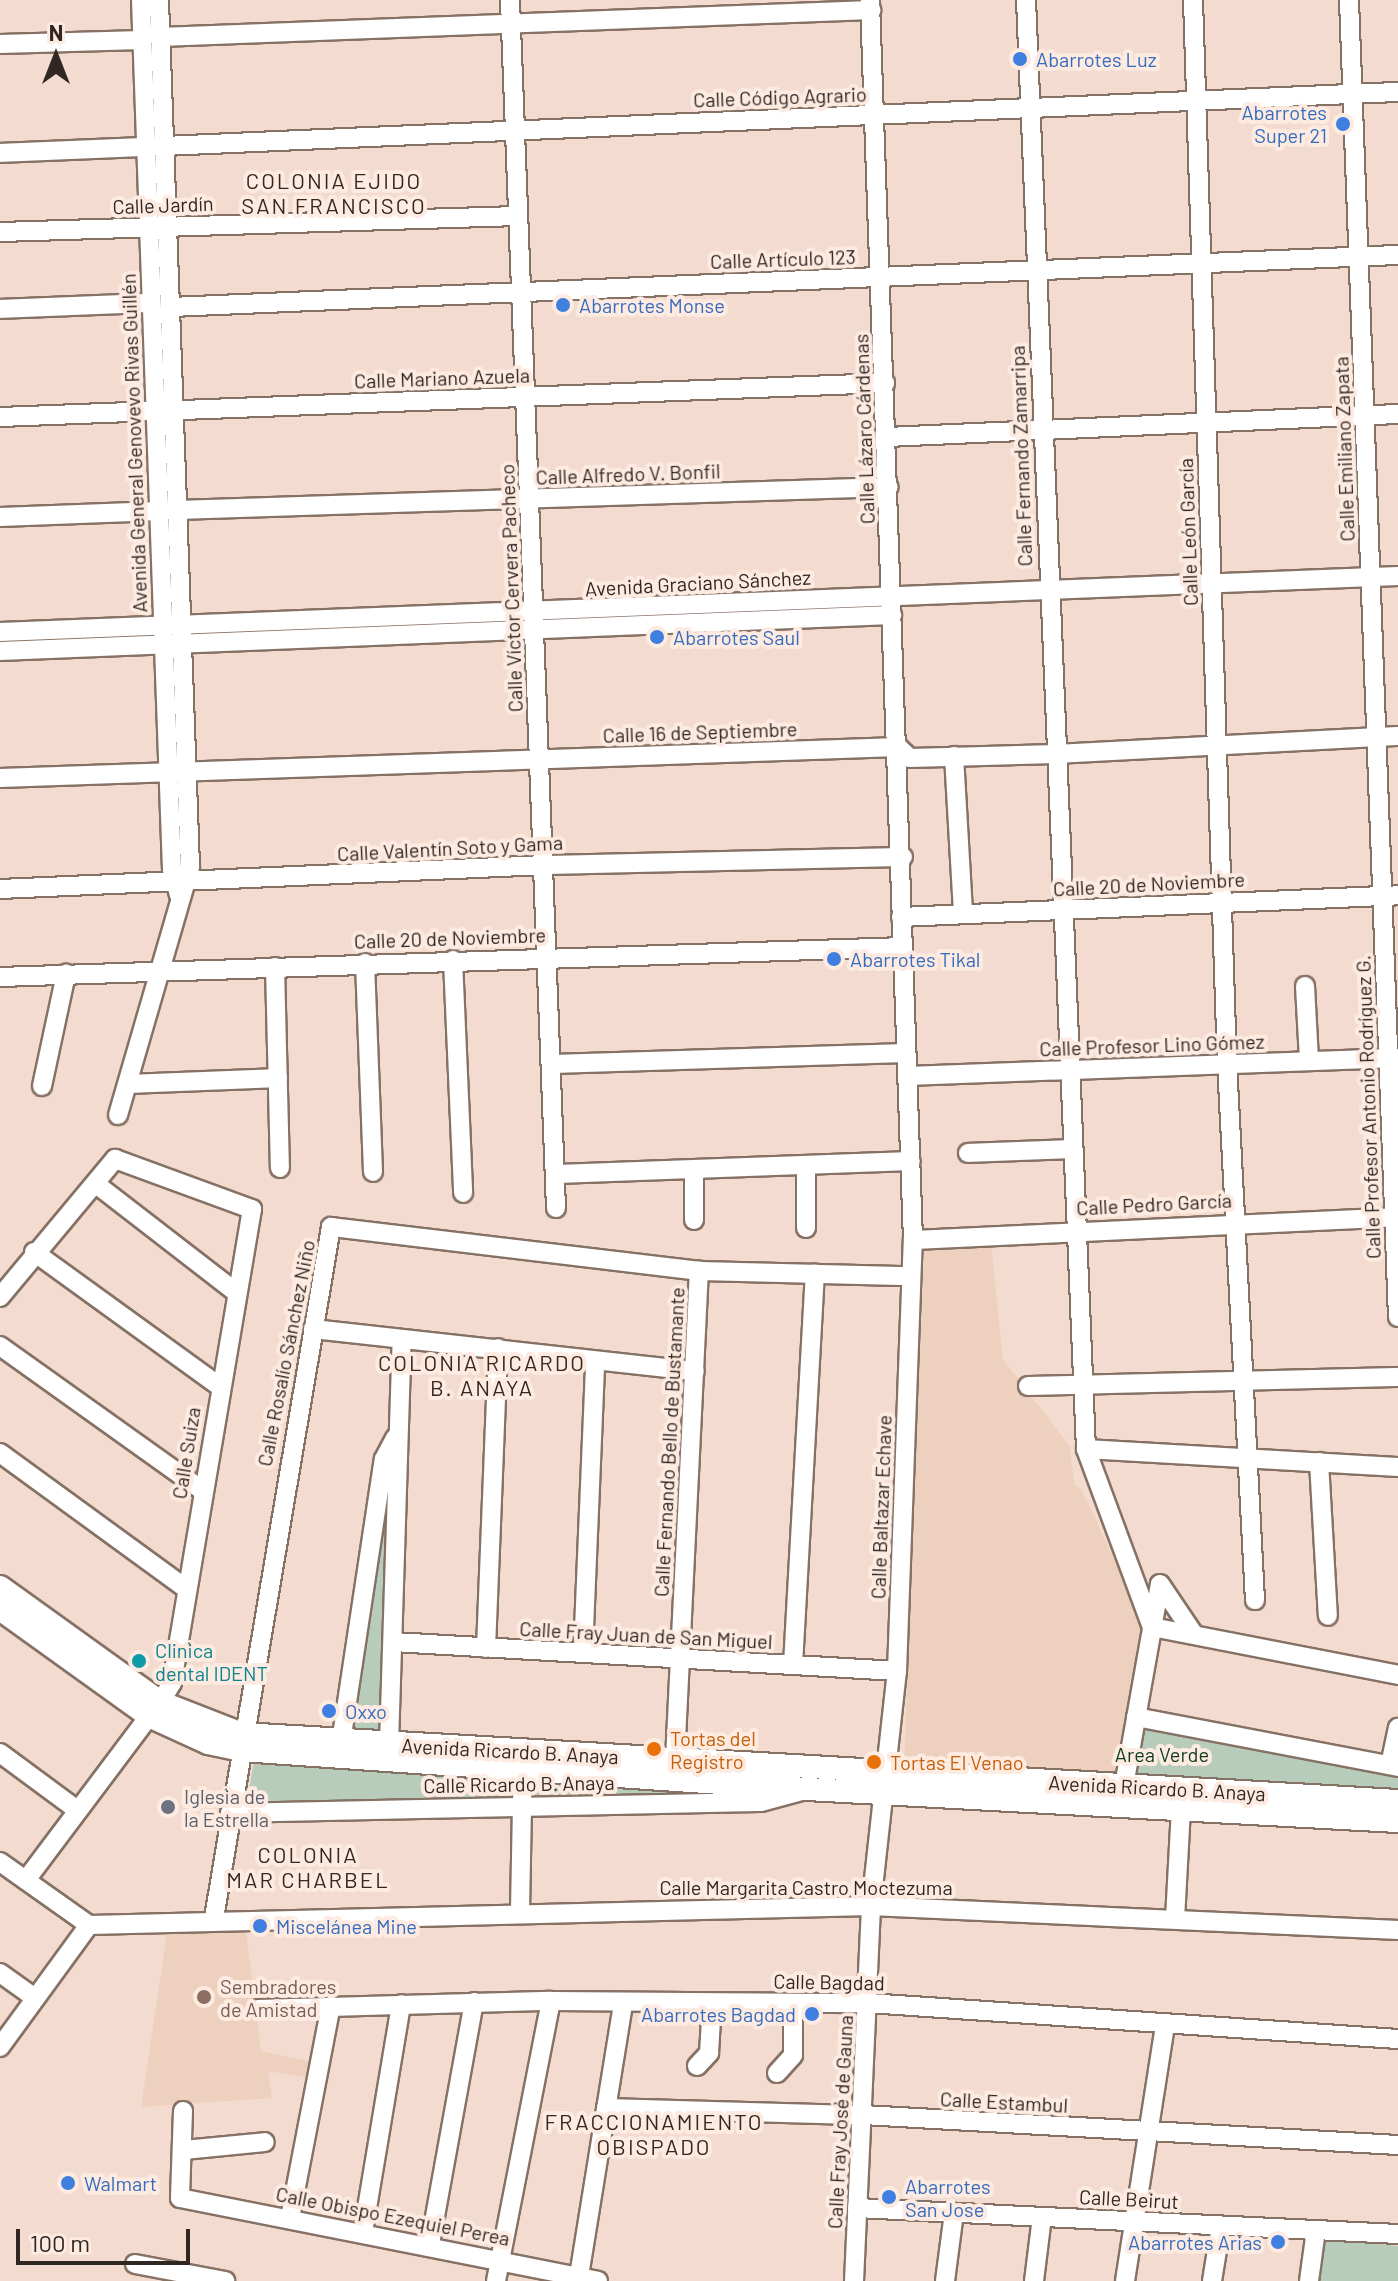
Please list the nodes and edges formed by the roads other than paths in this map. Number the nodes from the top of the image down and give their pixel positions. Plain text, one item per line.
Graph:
1 (141, 0) edge
2 (159, 0) edge
3 (510, 0) edge
4 (1026, 0) edge
5 (1193, 0) edge
6 (1349, 0) edge
7 (871, 5) edge
8 (511, 27) junction
9 (151, 38) junction
10 (0, 44) edge
11 (1398, 92) edge
12 (1353, 94) junction
13 (1196, 101) junction
14 (1030, 108) junction
15 (875, 115) junction
16 (515, 130) junction
17 (155, 146) junction
18 (0, 153) edge
19 (518, 216) junction
20 (158, 227) junction
21 (0, 232) edge
22 (1398, 255) edge
23 (1360, 257) junction
24 (1201, 264) junction
25 (1036, 270) junction
26 (881, 277) junction
27 (523, 292) junction
28 (151, 303) junction
29 (171, 307) junction
30 (0, 309) edge
31 (885, 383) junction
32 (526, 397) junction
33 (164, 411) junction
34 (1398, 414) edge
35 (1365, 415) junction
36 (0, 417) edge
37 (1207, 423) junction
38 (1042, 430) junction
39 (887, 437) junction
40 (889, 487) junction
41 (530, 499) junction
42 (168, 511) junction
43 (0, 517) edge
44 (1398, 576) edge
45 (1371, 578) junction
46 (1212, 586) junction
47 (1049, 594) junction
48 (892, 606) junction
49 (535, 620) junction
50 (0, 632) edge
51 (172, 633) junction
52 (0, 651) edge
53 (1398, 736) edge
54 (1377, 737) junction
55 (1217, 745) junction
56 (898, 747) junction
57 (1055, 754) junction
58 (954, 756) junction
59 (540, 759) junction
60 (178, 772) junction
61 (0, 778) edge
62 (903, 857) junction
63 (545, 865) junction
64 (181, 888) junction
65 (0, 889) edge
66 (1390, 895) edge
67 (1222, 903) junction
68 (1061, 910) junction
69 (963, 914) junction
70 (901, 917) junction
71 (903, 947) junction
72 (548, 956) junction
73 (453, 960) junction
74 (365, 963) junction
75 (275, 967) junction
76 (163, 971) junction
77 (66, 974) junction
78 (0, 977) edge
79 (1305, 986) dead end
80 (906, 1053) junction
81 (1392, 1058) edge
82 (1309, 1061) junction
83 (1227, 1063) junction
84 (552, 1064) junction
85 (1068, 1071) junction
86 (907, 1076) junction
87 (278, 1078) junction
88 (130, 1084) junction
89 (42, 1086) dead end
90 (118, 1115) dead end
91 (1071, 1149) junction
92 (968, 1153) dead end
93 (911, 1161) junction
94 (806, 1165) junction
95 (280, 1168) dead end
96 (694, 1169) junction
97 (373, 1172) dead end
98 (557, 1174) junction
99 (96, 1184) junction
100 (463, 1193) dead end
101 (556, 1208) dead end
102 (1395, 1217) edge
103 (694, 1220) dead end
104 (1235, 1222) junction
105 (806, 1228) dead end
106 (1075, 1229) junction
107 (913, 1240) junction
108 (34, 1252) junction
109 (699, 1271) junction
110 (815, 1274) junction
111 (911, 1276) junction
112 (4, 1285) edge
113 (237, 1293) junction
114 (1398, 1317) edge
115 (313, 1329) junction
116 (402, 1340) junction
117 (0, 1346) edge
118 (498, 1348) junction
119 (595, 1362) junction
120 (695, 1371) junction
121 (1398, 1377) edge
122 (1240, 1381) junction
123 (219, 1386) junction
124 (1028, 1386) dead end
125 (1083, 1387) junction
126 (395, 1438) junction
127 (1086, 1449) junction
128 (0, 1453) edge
129 (1245, 1458) junction
130 (1319, 1462) junction
131 (1398, 1467) edge
132 (203, 1491) junction
133 (0, 1587) edge
134 (184, 1587) junction
135 (1255, 1600) dead end
136 (0, 1609) edge
137 (1328, 1616) dead end
138 (1152, 1627) junction
139 (1193, 1633) junction
140 (393, 1642) junction
141 (486, 1648) junction
142 (583, 1653) junction
143 (681, 1659) junction
144 (793, 1665) junction
145 (897, 1671) junction
146 (1398, 1675) edge
147 (154, 1709) junction
148 (1136, 1717) junction
149 (1398, 1728) edge
150 (241, 1742) junction
151 (341, 1742) junction
152 (389, 1744) junction
153 (0, 1753) edge
154 (523, 1760) junction
155 (675, 1760) junction
156 (1394, 1766) edge
157 (884, 1783) junction
158 (807, 1789) junction
159 (1122, 1794) junction
160 (1398, 1801) edge
161 (522, 1806) junction
162 (1181, 1807) junction
163 (77, 1810) junction
164 (230, 1813) junction
165 (1398, 1821) edge
166 (0, 1862) edge
167 (26, 1880) junction
168 (871, 1906) junction
169 (520, 1910) junction
170 (214, 1918) junction
171 (1175, 1919) junction
172 (89, 1925) junction
173 (1398, 1930) edge
174 (0, 1973) edge
175 (35, 1998) junction
176 (551, 2001) junction
177 (474, 2002) junction
178 (623, 2003) junction
179 (712, 2003) junction
180 (793, 2003) junction
181 (868, 2003) junction
182 (401, 2004) junction
183 (331, 2006) junction
184 (258, 2009) dead end
185 (1165, 2025) junction
186 (1398, 2039) edge
187 (0, 2047) edge
188 (697, 2066) dead end
189 (777, 2073) dead end
190 (606, 2108) junction
191 (183, 2111) dead end
192 (863, 2115) junction
193 (1148, 2133) junction
194 (265, 2142) dead end
195 (1398, 2145) edge
196 (184, 2150) junction
197 (857, 2208) junction
198 (954, 2213) junction
199 (1042, 2217) junction
200 (290, 2218) junction
201 (1134, 2222) junction
202 (1221, 2226) junction
203 (1316, 2230) junction
204 (363, 2232) junction
205 (1398, 2234) edge
206 (430, 2244) junction
207 (501, 2259) junction
208 (135, 2264) dead end
209 (182, 2277) edge
210 (588, 2279) edge
211 (225, 2281) edge
212 (496, 2281) edge
213 (854, 2281) edge
214 (945, 2281) edge
215 (1034, 2281) edge
216 (1125, 2281) edge
217 (1212, 2281) edge
218 (1309, 2281) edge

1 - 9 street, Avenida General Genovevo Rivas Guillén
2 - 9 street, Avenida General Genovevo Rivas Guillén
3 - 8 street, Calle Víctor Cervera Pacheco
4 - 14 street, Calle Fernando Zamarripa
5 - 13 street, Calle León García
6 - 12 street, Calle Emiliano Zapata
7 - 8 street
7 - 15 street, Calle Lázaro Cárdenas
8 - 9 street
8 - 16 street, Calle Víctor Cervera Pacheco
9 - 10 street
9 - 17 street, Avenida General Genovevo Rivas Guillén
11 - 12 street, Calle Código Agrario
12 - 13 street, Calle Código Agrario
12 - 23 street, Calle Emiliano Zapata
13 - 14 street, Calle Código Agrario
13 - 24 street, Calle León García
14 - 15 street, Calle Código Agrario
14 - 25 street, Calle Fernando Zamarripa
15 - 16 street, Calle Código Agrario
15 - 26 street, Calle Lázaro Cárdenas
16 - 17 street, Calle Código Agrario
16 - 19 street, Calle Víctor Cervera Pacheco
17 - 18 street, Calle Código Agrario
17 - 20 street, Avenida General Genovevo Rivas Guillén
19 - 20 street, Calle Jardín
19 - 27 street, Calle Víctor Cervera Pacheco
20 - 21 street, Calle Jardín
20 - 28 street, Avenida General Genovevo Rivas Guillén
20 - 29 street, Avenida General Genovevo Rivas Guillén
22 - 23 street, Calle Artículo 123
23 - 24 street, Calle Artículo 123
23 - 35 street, Calle Emiliano Zapata
24 - 25 street, Calle Artículo 123
24 - 37 street, Calle León García
25 - 26 street, Calle Artículo 123
25 - 38 street, Calle Fernando Zamarripa
26 - 27 street, Calle Artículo 123
26 - 31 street, Calle Lázaro Cárdenas
27 - 29 street, Calle Artículo 123
27 - 32 street, Calle Víctor Cervera Pacheco
28 - 30 street
28 - 33 street, Avenida General Genovevo Rivas Guillén
29 - 33 street, Avenida General Genovevo Rivas Guillén
31 - 32 street, Calle Mariano Azuela
31 - 39 street, Calle Lázaro Cárdenas
32 - 33 street, Calle Mariano Azuela
32 - 41 street, Calle Víctor Cervera Pacheco
33 - 36 street, Calle Mariano Azuela
33 - 42 street, Avenida General Genovevo Rivas Guillén
34 - 35 street
35 - 37 street
35 - 45 street, Calle Emiliano Zapata
37 - 38 street
37 - 46 street, Calle León García
38 - 39 street
38 - 47 street, Calle Fernando Zamarripa
39 - 40 street, Calle Lázaro Cárdenas
40 - 41 street, Calle Alfredo V. Bonfil
40 - 48 street, Calle Lázaro Cárdenas
41 - 42 street, Calle Alfredo V. Bonfil
41 - 49 street, Calle Víctor Cervera Pacheco
42 - 43 street, Calle Alfredo V. Bonfil
42 - 51 street, Avenida General Genovevo Rivas Guillén
44 - 45 street, Avenida Graciano Sánchez
45 - 46 street, Avenida Graciano Sánchez
45 - 54 street, Calle Emiliano Zapata
46 - 47 street, Avenida Graciano Sánchez
46 - 55 street, Calle León García
47 - 48 street, Avenida Graciano Sánchez
47 - 57 street, Calle Fernando Zamarripa
48 - 49 street, Avenida Graciano Sánchez
48 - 56 street, Calle Lázaro Cárdenas
49 - 51 street, Avenida Graciano Sánchez
49 - 59 street, Calle Víctor Cervera Pacheco
50 - 51 street, Avenida Graciano Sánchez
51 - 52 street, Avenida Graciano Sánchez
51 - 60 street, Avenida General Genovevo Rivas Guillén
53 - 54 street, Calle 16 de Septiembre
54 - 55 street, Calle 16 de Septiembre
54 - 66 street, Calle Emiliano Zapata
55 - 57 street, Calle 16 de Septiembre
55 - 67 street, Calle León García
56 - 58 street, Calle 16 de Septiembre
56 - 59 street, Calle 16 de Septiembre
56 - 62 street, Calle Lázaro Cárdenas
57 - 58 street, Calle 16 de Septiembre
57 - 68 street, Calle Fernando Zamarripa
58 - 69 street
59 - 60 street, Calle 16 de Septiembre
59 - 63 street, Calle Víctor Cervera Pacheco
60 - 61 street, Calle 16 de Septiembre
60 - 64 street, Avenida General Genovevo Rivas Guillén
62 - 63 street, Calle Valentín Soto y Gama
62 - 70 street, Calle Lázaro Cárdenas
63 - 64 street, Calle Valentín Soto y Gama
63 - 72 street, Calle Víctor Cervera Pacheco
64 - 65 street, Calle Valentín Soto y Gama
64 - 76 street, Avenida General Genovevo Rivas Guillén
66 - 67 street, Calle 20 de Noviembre
66 - 81 street, Calle Profesor Antonio Rodríguez G.
67 - 68 street, Calle 20 de Noviembre
67 - 83 street, Calle León García
68 - 69 street, Calle 20 de Noviembre
68 - 85 street, Calle Fernando Zamarripa
69 - 70 street, Calle 20 de Noviembre
70 - 71 street, Calle Lázaro Cárdenas
71 - 72 street, Calle 20 de Noviembre
71 - 80 street, Calle Lázaro Cárdenas
72 - 73 street, Calle 20 de Noviembre
72 - 84 street, Calle Víctor Cervera Pacheco
73 - 74 street, Calle 20 de Noviembre
73 - 100 street
74 - 75 street, Calle 20 de Noviembre
74 - 97 street
75 - 76 street, Calle 20 de Noviembre
75 - 87 street
76 - 77 street, Calle 20 de Noviembre
76 - 88 street, Avenida General Genovevo Rivas Guillén
77 - 78 street, Calle 20 de Noviembre
77 - 89 street
79 - 82 street
80 - 84 street
80 - 86 street, Calle Baltazar Echave
81 - 82 street, Calle Profesor Lino Gómez
81 - 102 street, Calle Profesor Antonio Rodríguez G.
82 - 83 street, Calle Profesor Lino Gómez
83 - 85 street, Calle Profesor Lino Gómez
83 - 104 street, Calle León García
84 - 98 street, Calle Víctor Cervera Pacheco
85 - 86 street, Calle Profesor Lino Gómez
85 - 91 street, Calle Fernando Zamarripa
86 - 93 street, Calle Baltazar Echave
87 - 88 street
87 - 95 street
88 - 90 street, Avenida General Genovevo Rivas Guillén
91 - 92 street
91 - 106 street, Calle Fernando Zamarripa
93 - 94 street
93 - 107 street, Calle Baltazar Echave
94 - 96 street
94 - 105 street
96 - 98 street
96 - 103 street
98 - 101 street, Calle Víctor Cervera Pacheco
99 - 108 street
99 - 113 street
99 - 113 street, Calle Suiza
102 - 104 street, Calle Pedro García
102 - 114 street, Calle Profesor Antonio Rodríguez G.
104 - 106 street, Calle Pedro García
104 - 122 street, Calle León García
106 - 107 street, Calle Pedro García
106 - 125 street, Calle Fernando Zamarripa
107 - 111 street, Calle Baltazar Echave
108 - 112 street
108 - 123 street
109 - 110 street, Calle Rosalío Sánchez Niño
109 - 115 street, Calle Rosalío Sánchez Niño
109 - 120 street, Calle Fernando Bello de Bustamante
110 - 111 street, Calle Rosalío Sánchez Niño
110 - 144 street
111 - 145 street, Calle Baltazar Echave
113 - 123 street, Calle Suiza
115 - 116 street
115 - 150 street, Calle Rosalío Sánchez Niño
116 - 118 street
116 - 126 street
117 - 132 street
118 - 119 street
118 - 141 street
119 - 120 street
119 - 142 street
120 - 143 street, Calle Fernando Bello de Bustamante
121 - 122 street
122 - 125 street
122 - 129 street, Calle León García
123 - 132 street, Calle Suiza
124 - 125 street
125 - 127 street, Calle Fernando Zamarripa
126 - 140 street
126 - 151 street
127 - 129 street
127 - 138 street, Calle Fernando Zamarripa
128 - 134 street
129 - 130 street
129 - 135 street, Calle León García
130 - 131 street
130 - 137 street
132 - 134 street, Calle Suiza
133 - 147 main road, Avenida Ricardo B. Anaya
134 - 147 street, Calle Suiza
136 - 147 main road, Avenida Ricardo B. Anaya
138 - 139 street
138 - 139 street
138 - 148 street
139 - 146 street
140 - 141 street, Calle Fray Juan de San Miguel
140 - 152 street
141 - 142 street, Calle Fray Juan de San Miguel
142 - 143 street, Calle Fray Juan de San Miguel
143 - 144 street, Calle Fray Juan de San Miguel
143 - 155 street, Calle Fernando Bello de Bustamante
144 - 145 street, Calle Fray Juan de San Miguel
145 - 157 street, Calle Baltazar Echave
147 - 150 main road, Avenida Ricardo B. Anaya
147 - 163 street, Calle Suiza
148 - 156 street
148 - 159 street
149 - 156 street
150 - 151 main road, Avenida Ricardo B. Anaya
150 - 154 main road, Avenida Ricardo B. Anaya
150 - 164 street, Calle Rosalío Sánchez Niño
151 - 152 main road, Avenida Ricardo B. Anaya
152 - 154 main road, Avenida Ricardo B. Anaya
153 - 163 street
154 - 155 main road, Avenida Ricardo B. Anaya
154 - 158 main road, Avenida Ricardo B. Anaya
154 - 161 street
155 - 157 main road, Avenida Ricardo B. Anaya
157 - 158 main road, Avenida Ricardo B. Anaya
157 - 159 main road, Avenida Ricardo B. Anaya
157 - 168 street, Calle Fray José de Gauna
158 - 161 street, Calle Ricardo B. Anaya
159 - 160 main road, Avenida Ricardo B. Anaya
159 - 162 main road, Avenida Ricardo B. Anaya
161 - 164 street, Calle Ricardo B. Anaya
161 - 169 street
162 - 165 main road, Avenida Ricardo B. Anaya
162 - 171 street
163 - 167 street, Calle Suiza
164 - 170 street, Calle Rosalío Sánchez Niño
166 - 167 street
167 - 172 street
168 - 169 street, Calle Margarita Castro Moctezuma
168 - 171 street, Calle Margarita Castro Moctezuma
168 - 181 street, Calle Fray José de Gauna
169 - 170 street, Calle Margarita Castro Moctezuma
170 - 172 street, Calle Margarita Castro Moctezuma
171 - 173 street, Calle Margarita Castro Moctezuma
172 - 175 street
174 - 175 street
175 - 187 street
176 - 177 street, Calle Bagdad
176 - 178 street, Calle Bagdad
176 - 207 street
177 - 182 street, Calle Bagdad
177 - 206 street
178 - 179 street, Calle Bagdad
178 - 190 street
179 - 180 street, Calle Bagdad
179 - 188 street
180 - 181 street, Calle Bagdad
180 - 189 street
181 - 185 street, Calle Bagdad
181 - 192 street, Calle Fray José de Gauna
182 - 183 street, Calle Bagdad
182 - 204 street
183 - 184 street, Calle Bagdad
183 - 200 street
185 - 186 street, Calle Bagdad
185 - 193 street
190 - 192 street, Calle Estambul
190 - 210 street
191 - 196 street
192 - 193 street, Calle Estambul
192 - 197 street, Calle Fray José de Gauna
193 - 195 street, Calle Estambul
193 - 201 street
194 - 196 street
196 - 200 street, Calle Obispo Ezequiel Perea
197 - 198 street, Calle Beirut
197 - 213 street, Calle Fray José de Gauna
198 - 199 street, Calle Beirut
198 - 214 street
199 - 201 street, Calle Beirut
199 - 215 street
200 - 204 street, Calle Obispo Ezequiel Perea
201 - 202 street, Calle Beirut
201 - 216 street
202 - 203 street, Calle Beirut
202 - 217 street
203 - 205 street, Calle Beirut
203 - 218 street
204 - 206 street, Calle Obispo Ezequiel Perea
206 - 207 street, Calle Obispo Ezequiel Perea
207 - 210 street, Calle Obispo Ezequiel Perea
207 - 212 street
208 - 209 street
209 - 211 street

